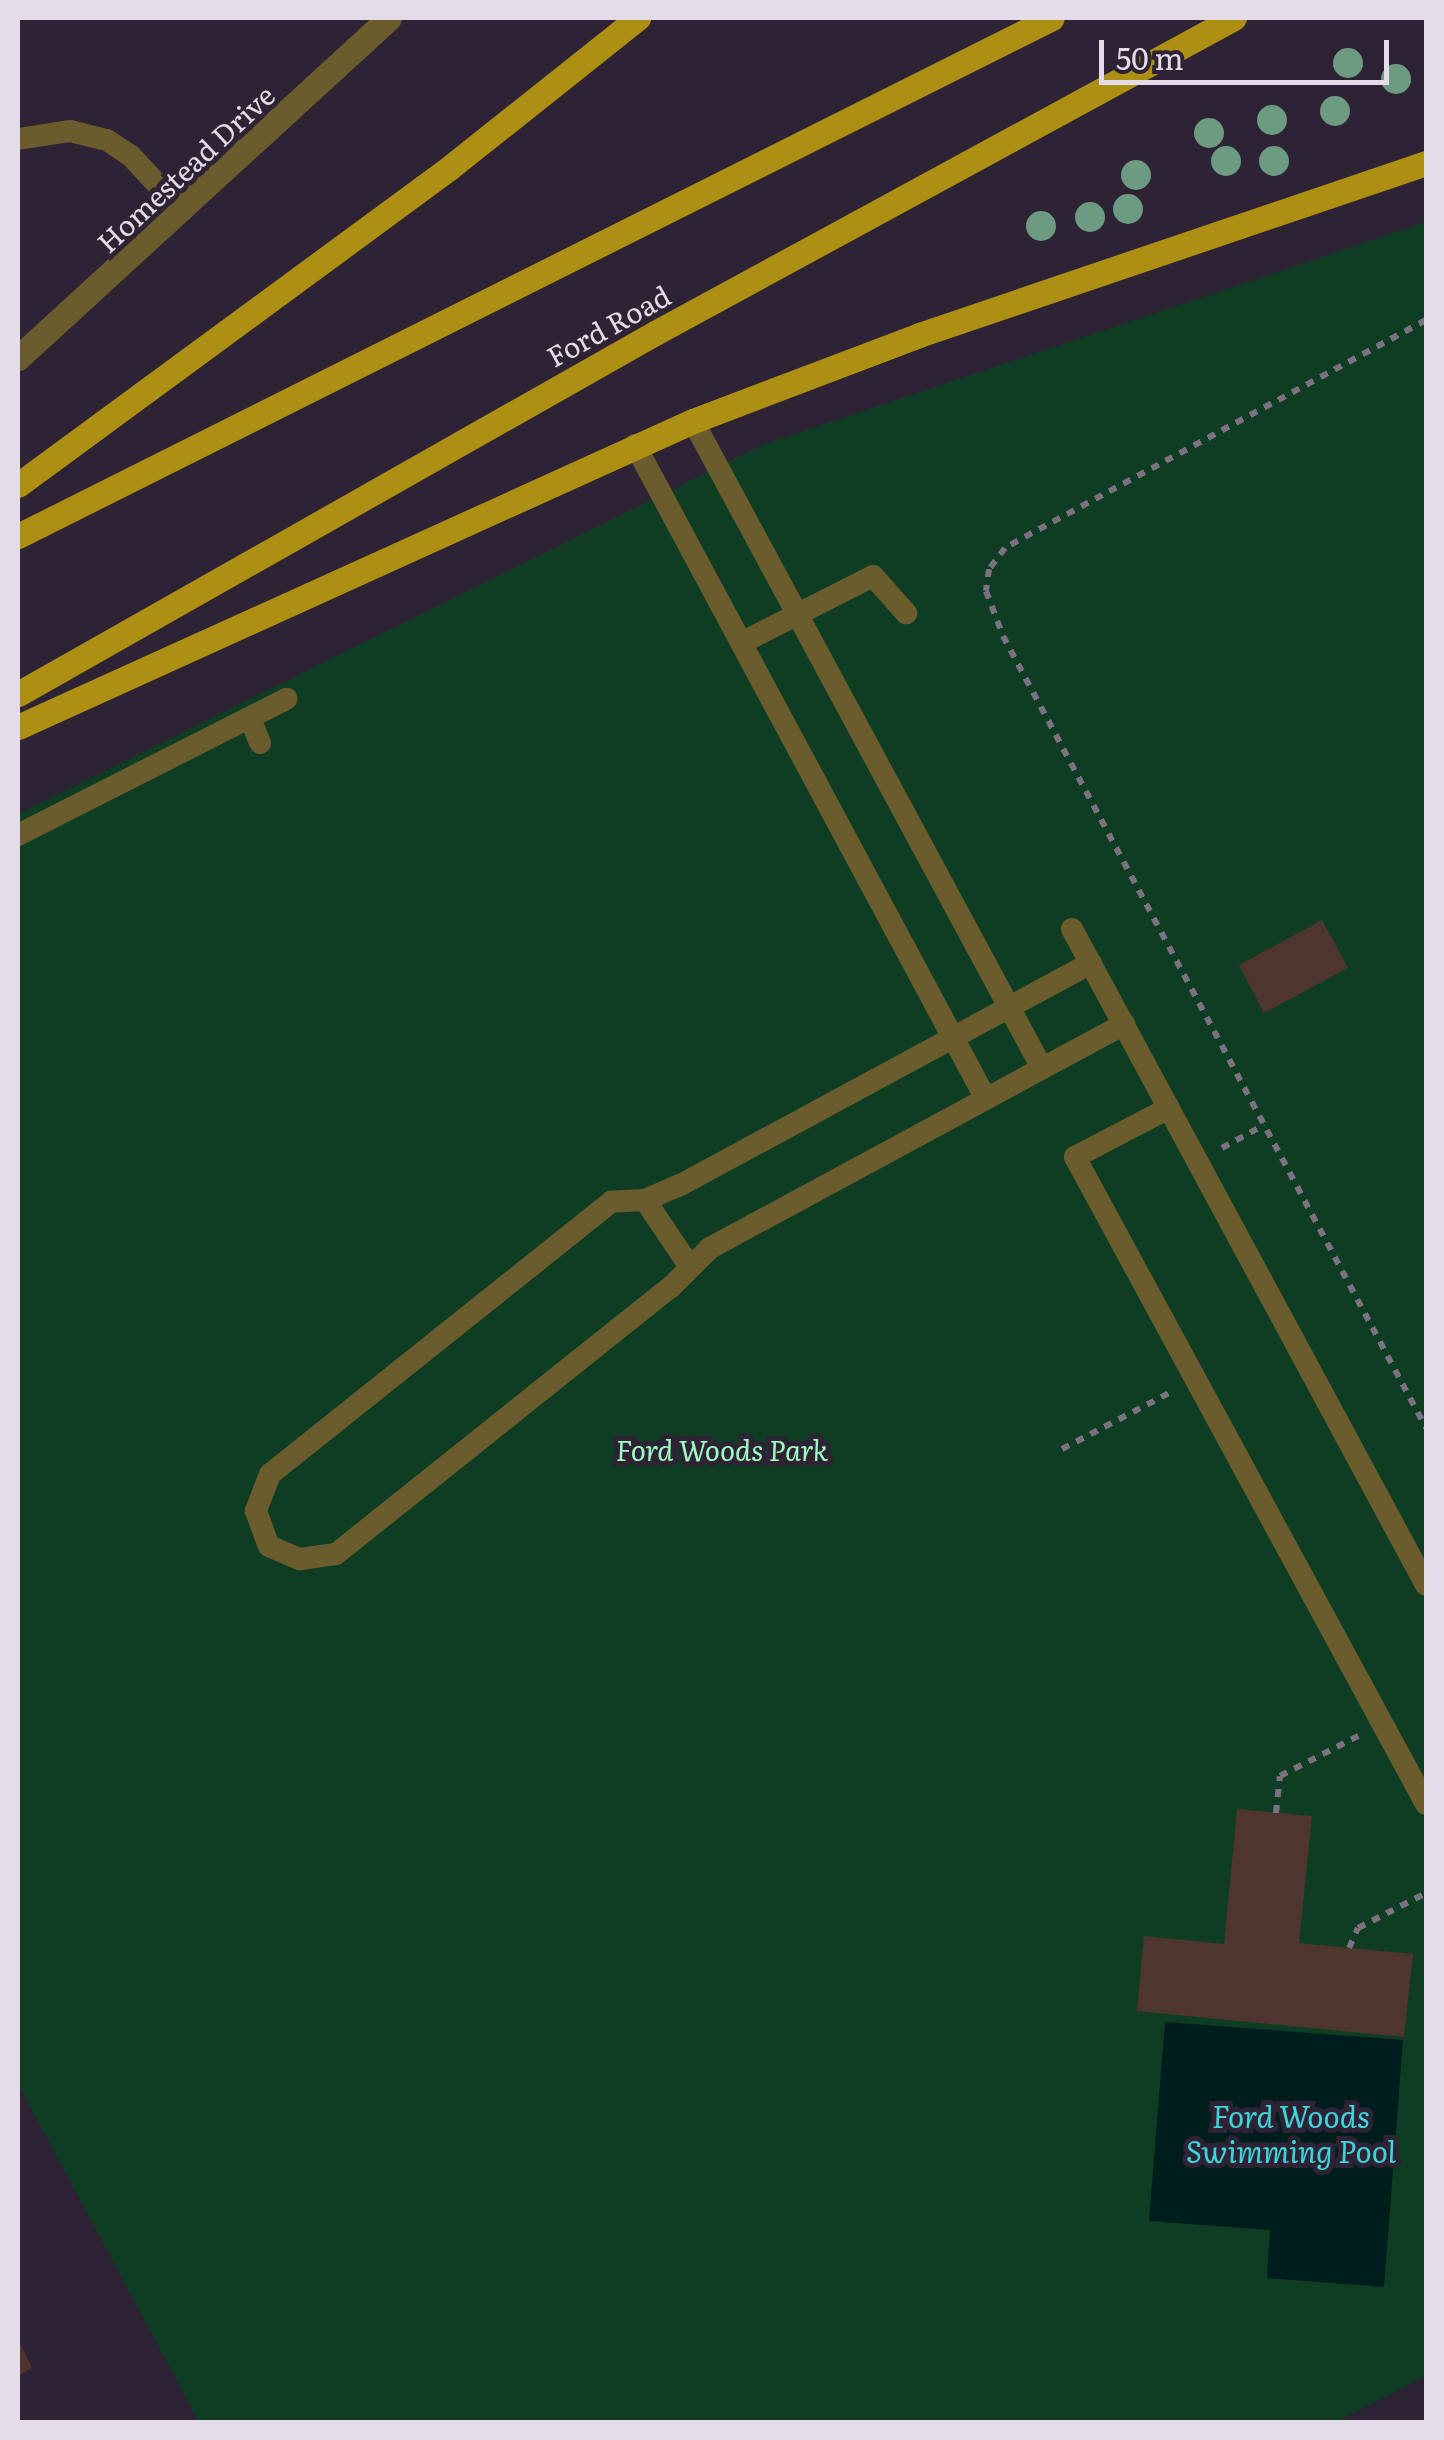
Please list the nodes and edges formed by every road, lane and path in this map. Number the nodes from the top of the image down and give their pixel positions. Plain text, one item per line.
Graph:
1 (389, 18) edge
2 (638, 18) edge
3 (1052, 18) edge
4 (1234, 18) edge
5 (18, 139) edge
6 (1426, 163) edge
7 (182, 211) junction
8 (1426, 320) edge
9 (18, 358) edge
10 (692, 421) junction
11 (635, 445) junction
12 (18, 485) edge
13 (18, 536) edge
14 (906, 613) dead end
15 (796, 614) junction
16 (741, 644) junction
17 (18, 694) edge
18 (286, 699) dead end
19 (250, 718) junction
20 (18, 727) edge
21 (260, 743) dead end
22 (18, 835) edge
23 (1072, 929) dead end
24 (1091, 963) junction
25 (1009, 1008) junction
26 (1124, 1024) junction
27 (953, 1038) junction
28 (1042, 1068) junction
29 (986, 1099) junction
30 (1169, 1108) junction
31 (1264, 1125) junction
32 (1198, 1161) junction
33 (645, 1200) junction
34 (688, 1264) junction
35 (1196, 1379) junction
36 (1426, 1428) edge
37 (1062, 1449) dead end
38 (1426, 1585) edge
39 (1384, 1722) junction
40 (1426, 1804) edge
41 (1276, 1812) dead end
42 (1426, 1892) edge
43 (1349, 1948) dead end

1 - 7 street, Homestead Drive
2 - 12 main road
3 - 13 main road
4 - 17 main road, Ford Road
5 - 7 lane
6 - 10 main road
7 - 9 street, Homestead Drive
8 - 31 path
10 - 11 main road
10 - 15 lane
11 - 16 lane
11 - 20 main road
14 - 15 lane
15 - 16 lane
15 - 25 lane
16 - 27 lane
18 - 19 lane
19 - 21 lane
19 - 22 lane
23 - 24 lane
24 - 25 lane
24 - 26 lane
25 - 27 lane
25 - 28 lane
26 - 28 lane
26 - 30 lane
27 - 29 lane
27 - 33 lane
28 - 29 lane
29 - 34 lane
30 - 32 lane
30 - 35 lane
31 - 32 path
31 - 36 path
32 - 38 lane
33 - 34 lane
33 - 34 lane
35 - 37 path
35 - 39 lane
39 - 40 lane
39 - 41 path
42 - 43 path

